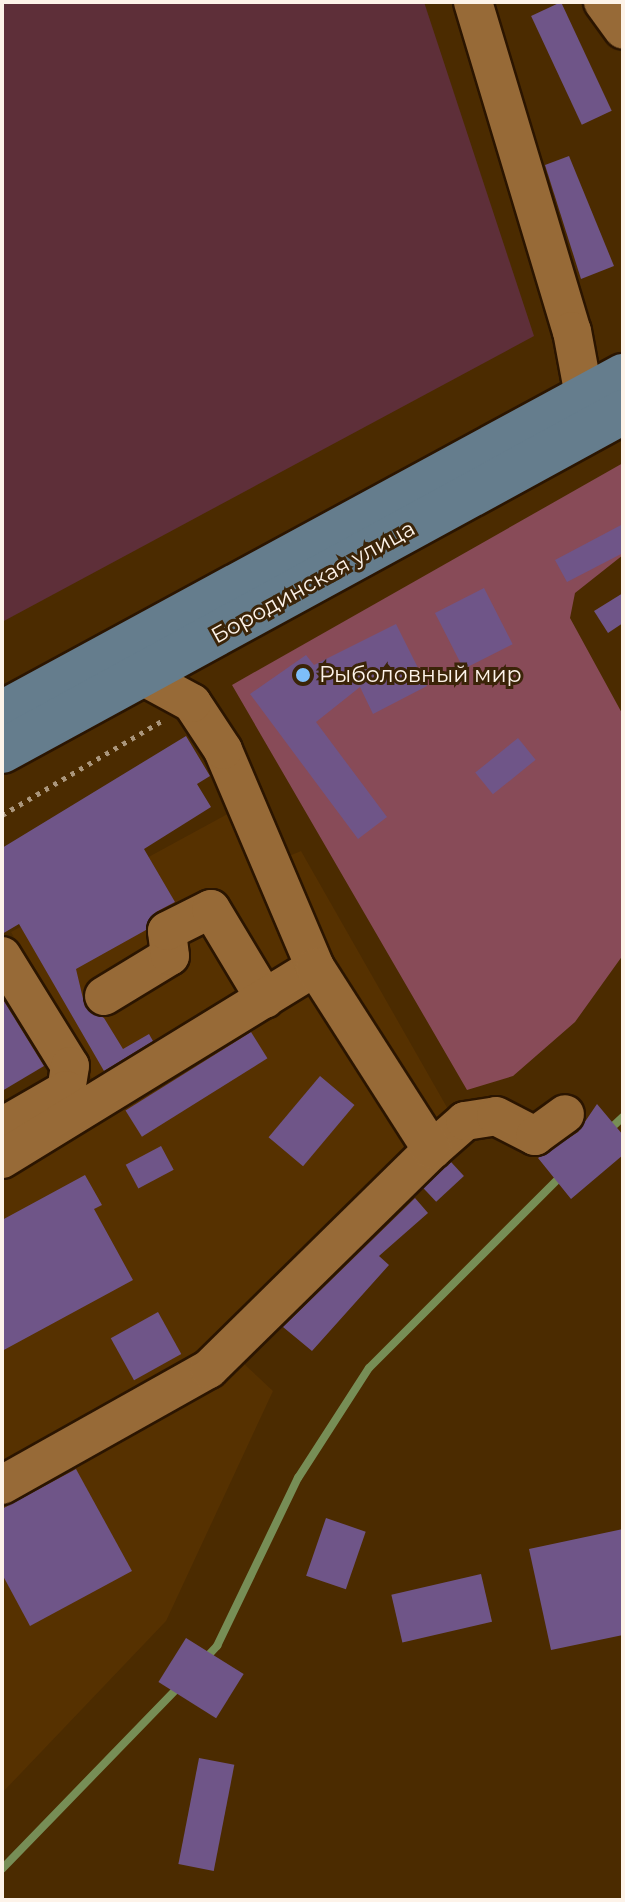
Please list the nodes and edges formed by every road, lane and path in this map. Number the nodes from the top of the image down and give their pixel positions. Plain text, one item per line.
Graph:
1 (473, 2) edge
2 (603, 2) edge
3 (623, 30) edge
4 (623, 376) edge
5 (604, 404) edge
6 (142, 676) junction
7 (192, 703) junction
8 (2, 713) edge
9 (2, 751) edge
10 (2, 815) edge
11 (3, 953) edge
12 (315, 967) junction
13 (104, 996) dead end
14 (265, 999) junction
15 (565, 1114) dead end
16 (2, 1127) edge
17 (432, 1150) junction
18 (2, 1159) edge
19 (2, 1485) edge

1 - 5 street
2 - 3 street
4 - 5 main road, Бородинская улица
5 - 6 main road, Бородинская улица
5 - 8 main road, Бородинская улица
6 - 7 street
6 - 9 main road, Бородинская улица
7 - 10 path
7 - 12 street
11 - 16 street
12 - 14 street
12 - 17 street
13 - 14 street
14 - 18 street
15 - 17 street
17 - 19 street

